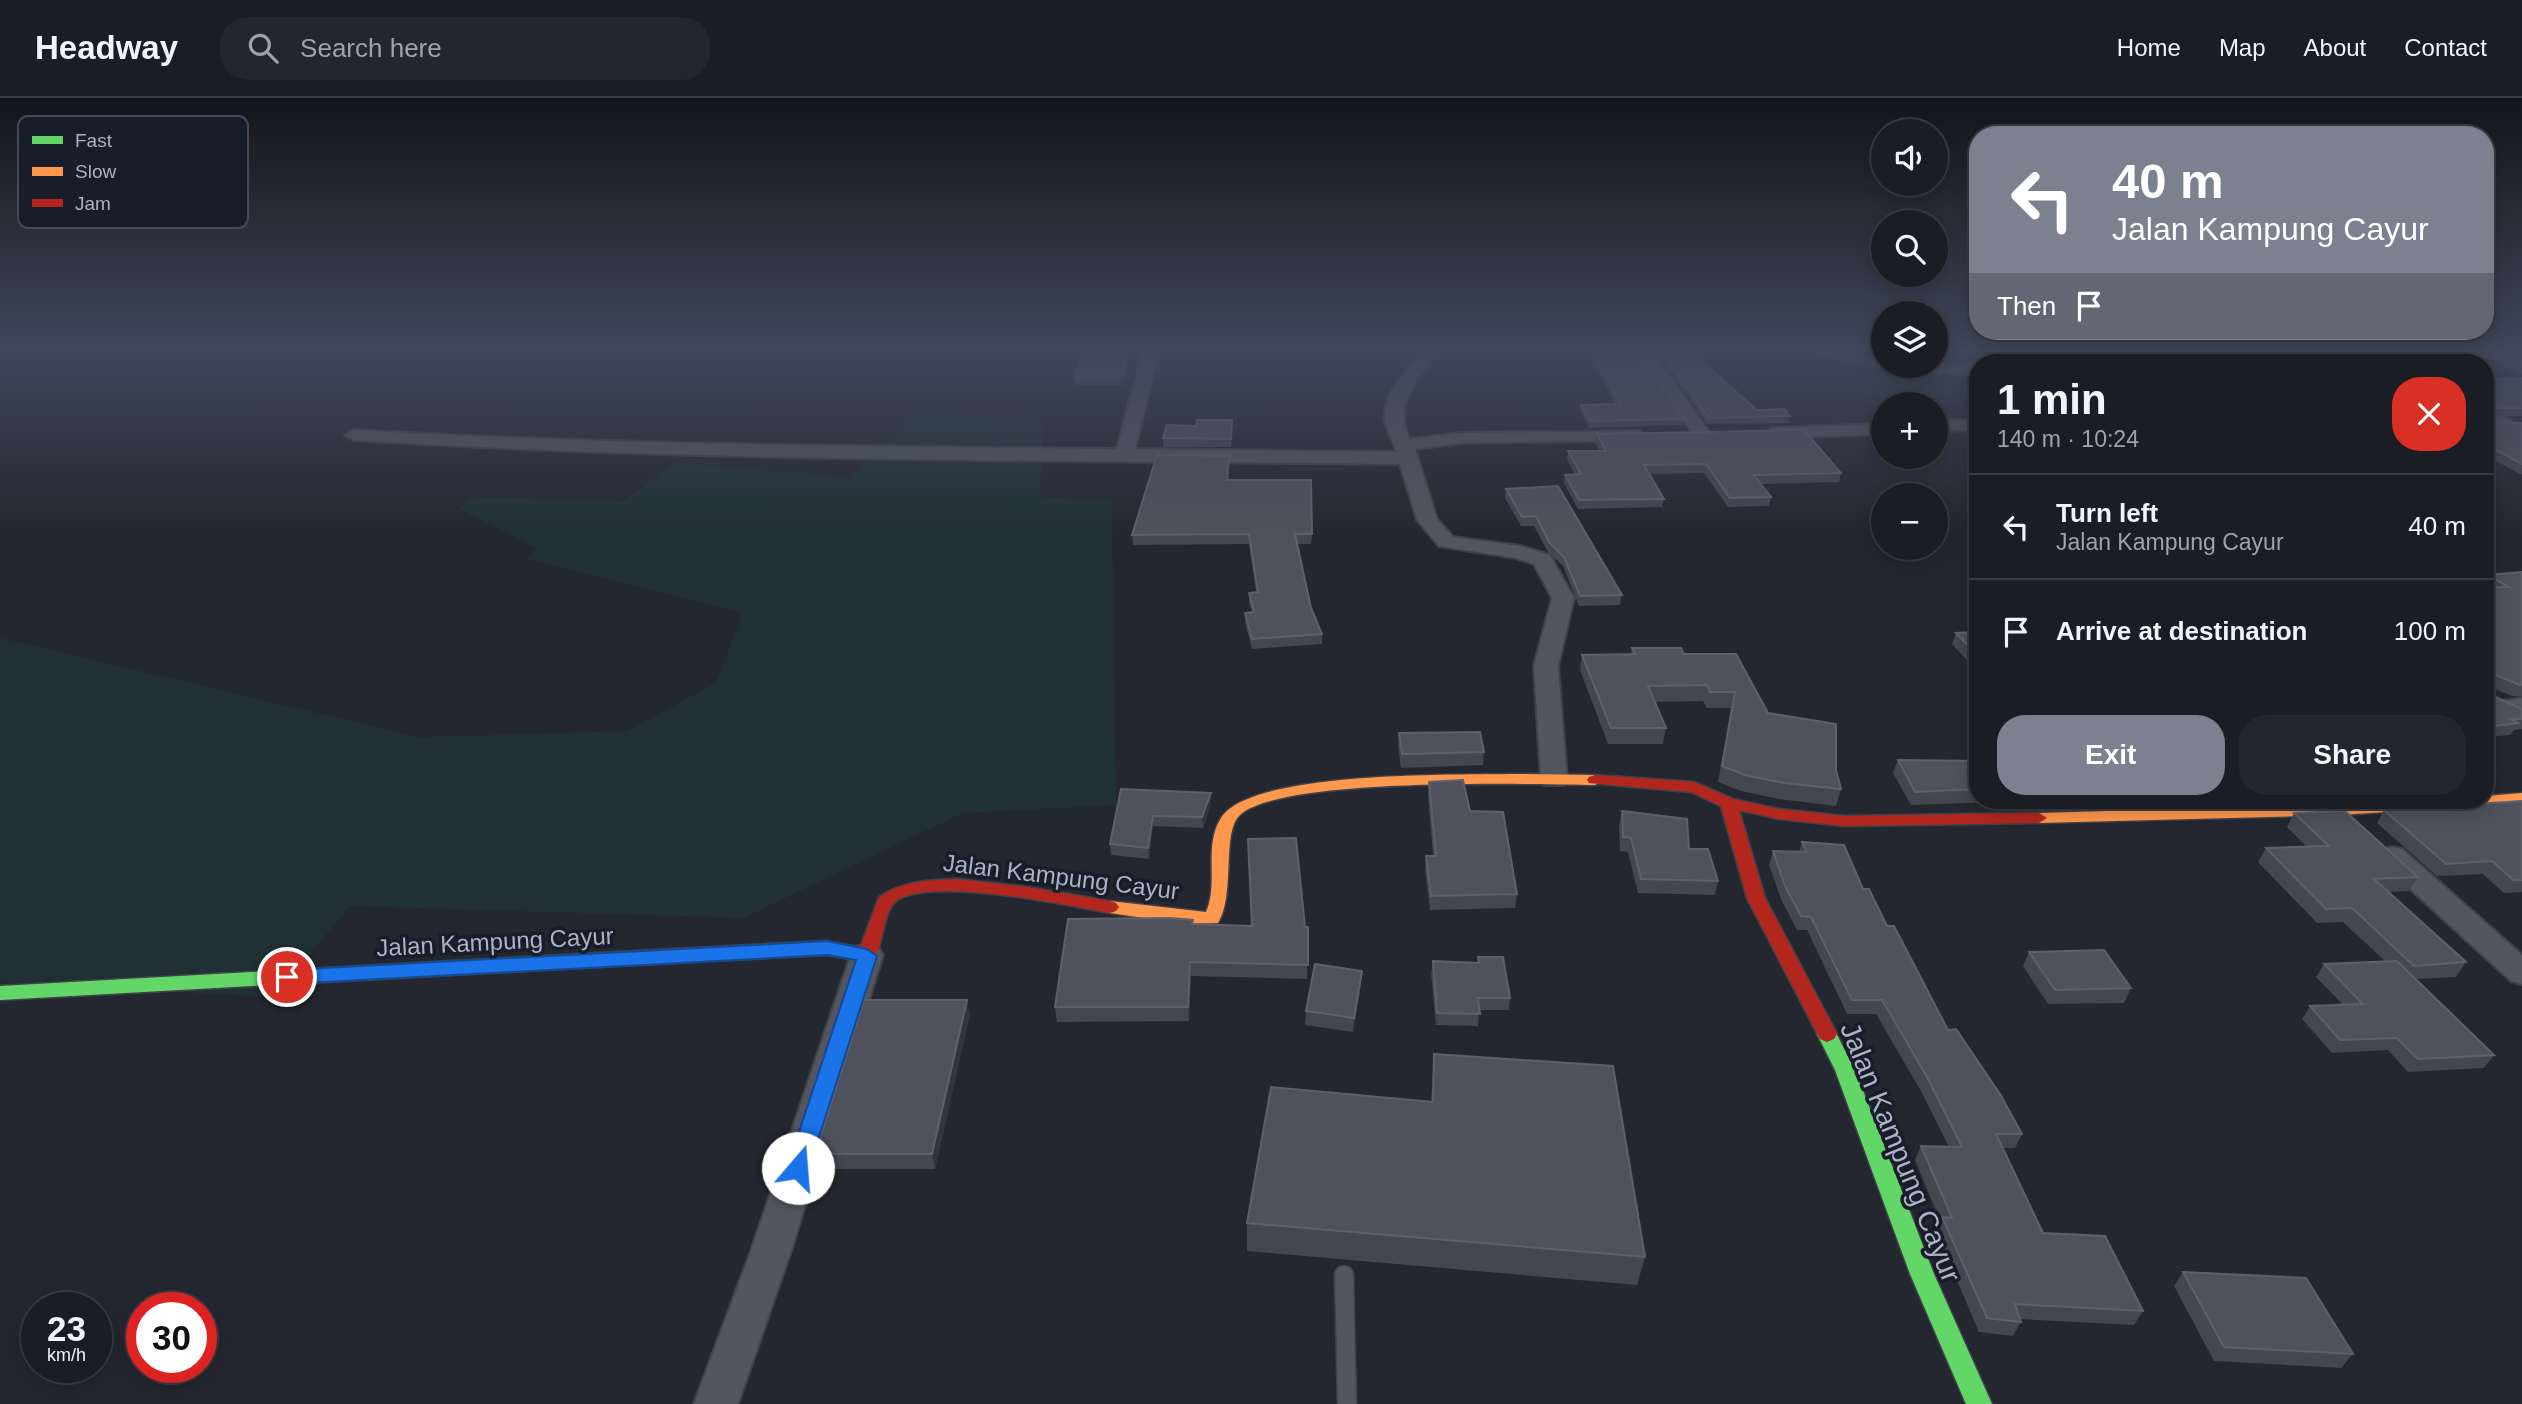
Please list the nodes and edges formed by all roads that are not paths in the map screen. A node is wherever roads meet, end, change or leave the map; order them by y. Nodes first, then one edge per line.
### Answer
1 (1136, 411) edge
2 (1392, 411) edge
3 (1690, 411) edge
4 (2494, 417) edge
5 (2494, 423) edge
6 (2513, 424) edge
7 (1969, 425) edge
8 (1948, 426) edge
9 (1871, 429) edge
10 (1707, 433) joint
11 (1751, 433) edge
12 (1650, 434) edge
13 (1676, 434) edge
14 (354, 435) dead end
15 (1405, 452) junction
16 (1125, 457) junction
17 (2494, 697) edge
18 (2517, 709) edge
19 (1554, 779) junction
20 (2522, 797) edge
21 (2494, 799) edge
22 (1728, 803) junction
23 (2354, 809) edge
24 (2342, 810) junction
25 (867, 956) junction
26 (2522, 973) edge
27 (0, 993) edge
28 (1344, 1275) dead end
29 (716, 1404) edge
30 (1347, 1404) edge
31 (1979, 1404) edge

1 - 16 street
2 - 15 street
3 - 10 street
4 - 6 street
5 - 6 street
7 - 8 street
9 - 11 street
10 - 13 street
12 - 15 street
14 - 16 street
15 - 16 street
15 - 19 street
17 - 18 street
19 - 22 street, Jalan Kampung Cayur
19 - 25 street, Jalan Kampung Cayur
20 - 21 street, Jalan Kampung Cayur
22 - 24 street, Jalan Kampung Cayur
22 - 31 street, Jalan Kampung Cayur
23 - 24 street, Jalan Kampung Cayur
24 - 26 street
25 - 27 street, Jalan Kampung Cayur
25 - 29 street
28 - 30 lane

